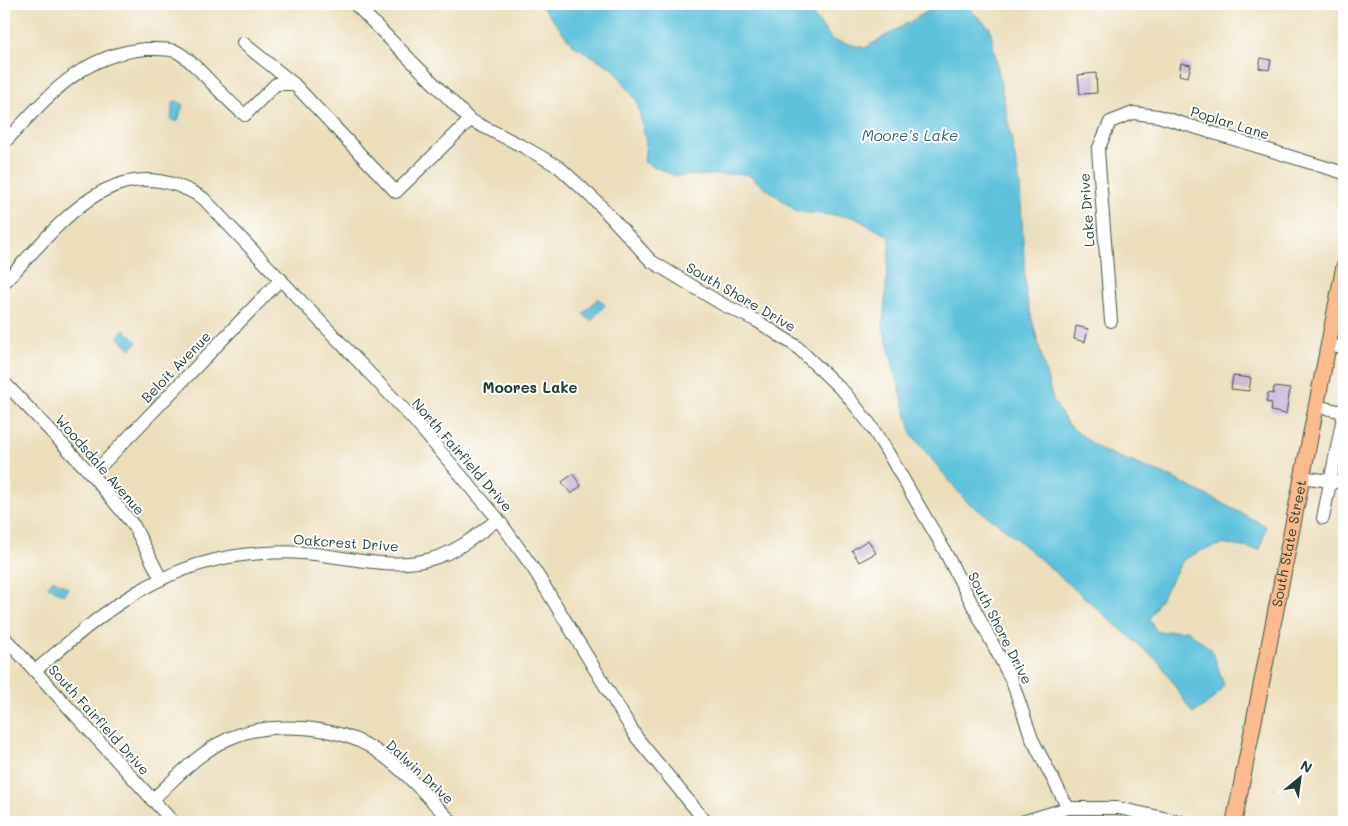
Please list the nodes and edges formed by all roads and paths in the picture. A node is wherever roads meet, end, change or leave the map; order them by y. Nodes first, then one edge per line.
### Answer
1 (355, 4) edge
2 (243, 43) dead end
3 (294, 84) junction
4 (470, 120) junction
5 (1109, 125) joint
6 (4, 143) edge
7 (1344, 173) edge
8 (1344, 266) edge
9 (281, 280) junction
10 (4, 283) edge
11 (1111, 321) dead end
12 (1328, 345) junction
13 (1344, 348) edge
14 (4, 382) edge
15 (1316, 406) junction
16 (92, 475) junction
17 (1301, 477) junction
18 (1330, 481) junction
19 (1344, 483) edge
20 (1323, 518) dead end
21 (498, 519) junction
22 (160, 578) junction
23 (4, 637) edge
24 (35, 671) junction
25 (152, 800) junction
26 (1068, 808) junction
27 (173, 822) edge
28 (452, 822) edge
29 (706, 822) edge
30 (1022, 822) edge
31 (1182, 822) edge
32 (1234, 822) edge

1 - 4 street, South Shore Drive
2 - 3 street
3 - 4 street
3 - 6 street
4 - 26 street, South Shore Drive
5 - 7 street, Poplar Lane
5 - 11 street, Lake Drive
8 - 12 main road, South State Street
9 - 10 street, North Fairfield Drive
9 - 16 street, Beloit Avenue
9 - 21 street, North Fairfield Drive
12 - 13 street
12 - 15 main road, South State Street
14 - 16 street, Woodsdale Avenue
15 - 17 main road, South State Street
15 - 18 street
16 - 22 street, Woodsdale Avenue
17 - 18 street
17 - 32 main road, South State Street
18 - 19 street
18 - 20 street
21 - 22 street, Oakcrest Drive
21 - 29 street, North Fairfield Drive
22 - 24 street, Oakcrest Drive
23 - 24 street, South Fairfield Drive
24 - 25 street, South Fairfield Drive
25 - 27 street, South Fairfield Drive
25 - 28 street, Dalwin Drive
26 - 30 street
26 - 31 street

